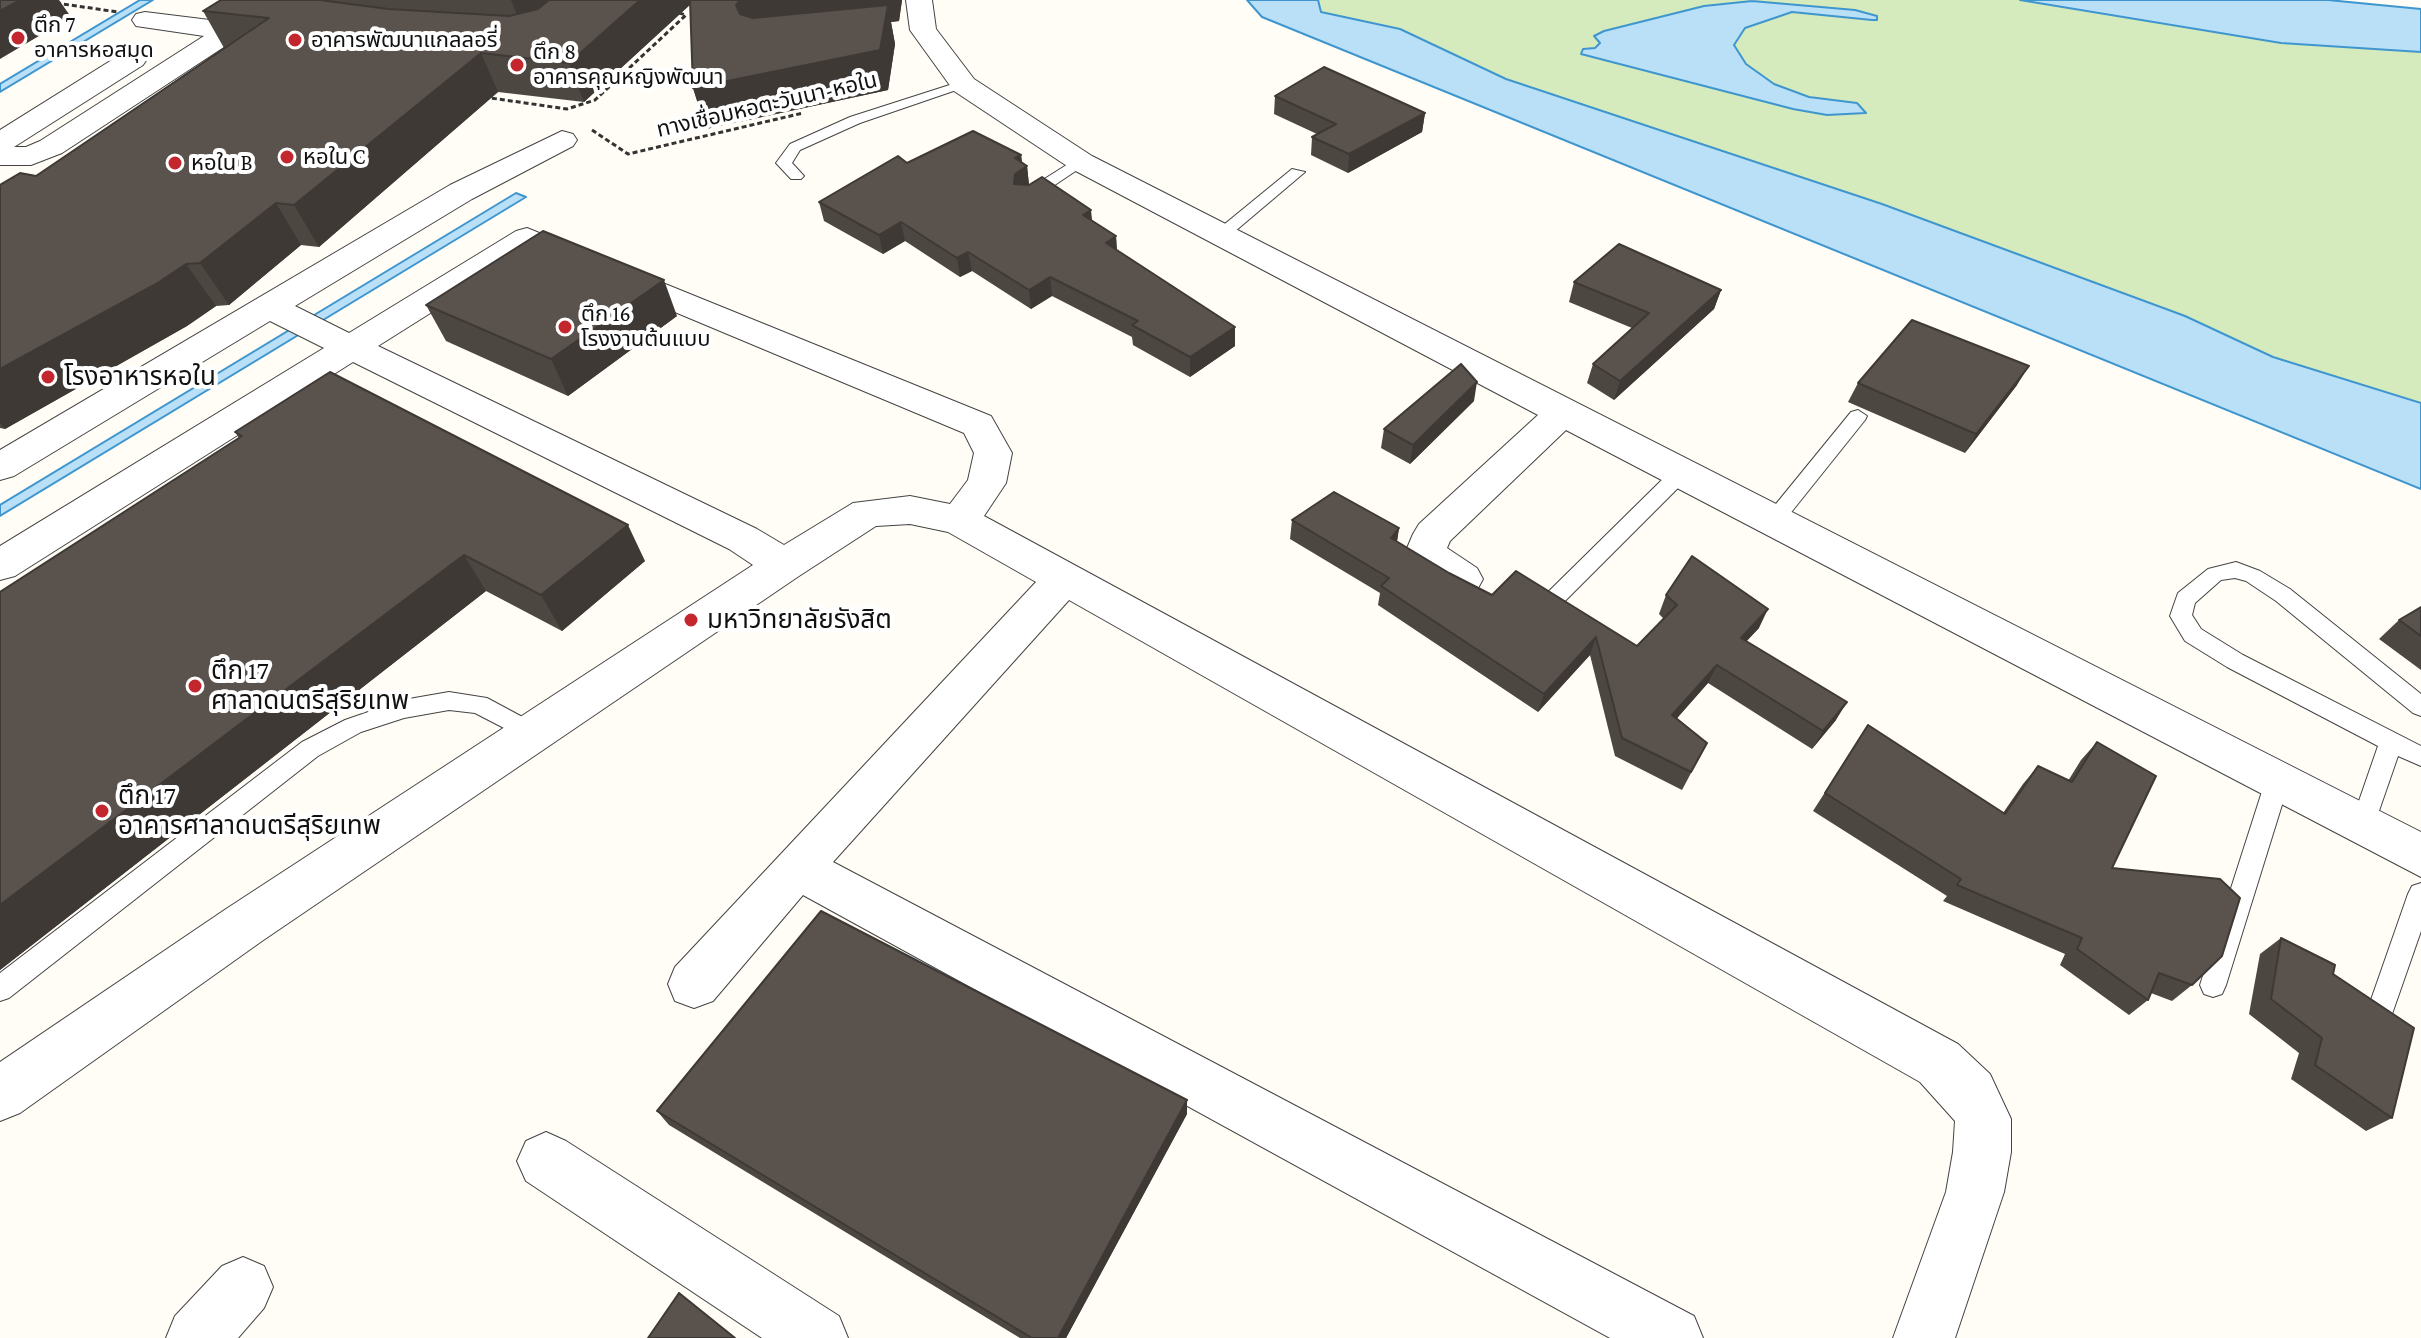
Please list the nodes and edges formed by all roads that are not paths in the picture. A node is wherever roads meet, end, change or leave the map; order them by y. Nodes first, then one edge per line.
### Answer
1 (182, 13) edge
2 (912, 21) edge
3 (299, 22) edge
4 (118, 24) road end
5 (230, 31) junction
6 (964, 85) junction
7 (576, 134) road end
8 (0, 143) edge
9 (0, 156) edge
10 (1081, 162) junction
11 (1297, 172) dead end
12 (796, 176) dead end
13 (1025, 198) edge
14 (1221, 235) junction
15 (276, 311) junction
16 (338, 340) junction
17 (1562, 413) junction
18 (1858, 416) dead end
19 (0, 467) edge
20 (1682, 472) junction
21 (959, 520) junction
22 (1774, 520) junction
23 (0, 565) edge
24 (784, 565) junction
25 (1462, 579) edge
26 (1063, 580) junction
27 (1550, 603) edge
28 (2421, 707) edge
29 (533, 734) junction
30 (2391, 742) junction
31 (2421, 757) edge
32 (2278, 779) junction
33 (2363, 824) junction
34 (2421, 856) edge
35 (797, 867) junction
36 (2421, 894) edge
37 (694, 984) dead end
38 (2213, 985) edge
39 (0, 989) edge
40 (2378, 1017) edge
41 (0, 1094) edge
42 (546, 1161) dead end
43 (243, 1287) dead end
44 (197, 1338) edge
45 (817, 1338) edge
46 (1672, 1338) edge
47 (1924, 1338) edge

1 - 4 street
1 - 5 street
1 - 8 street
2 - 6 street
3 - 5 street
5 - 9 street
6 - 10 street
6 - 12 lane
7 - 15 street
10 - 13 lane
10 - 14 street
11 - 14 lane
14 - 17 street
15 - 16 street
15 - 19 street
16 - 21 street
16 - 23 street
16 - 24 street
17 - 20 street
17 - 25 street
18 - 22 lane
20 - 22 street
20 - 27 lane
21 - 24 street
21 - 26 street
22 - 32 street
24 - 29 street
26 - 35 street
26 - 47 street
28 - 30 lane
29 - 39 lane
29 - 41 street
30 - 31 lane
30 - 33 lane
32 - 33 street
32 - 38 lane
33 - 34 street
35 - 37 street
35 - 46 street
36 - 40 lane
42 - 45 street
43 - 44 street

